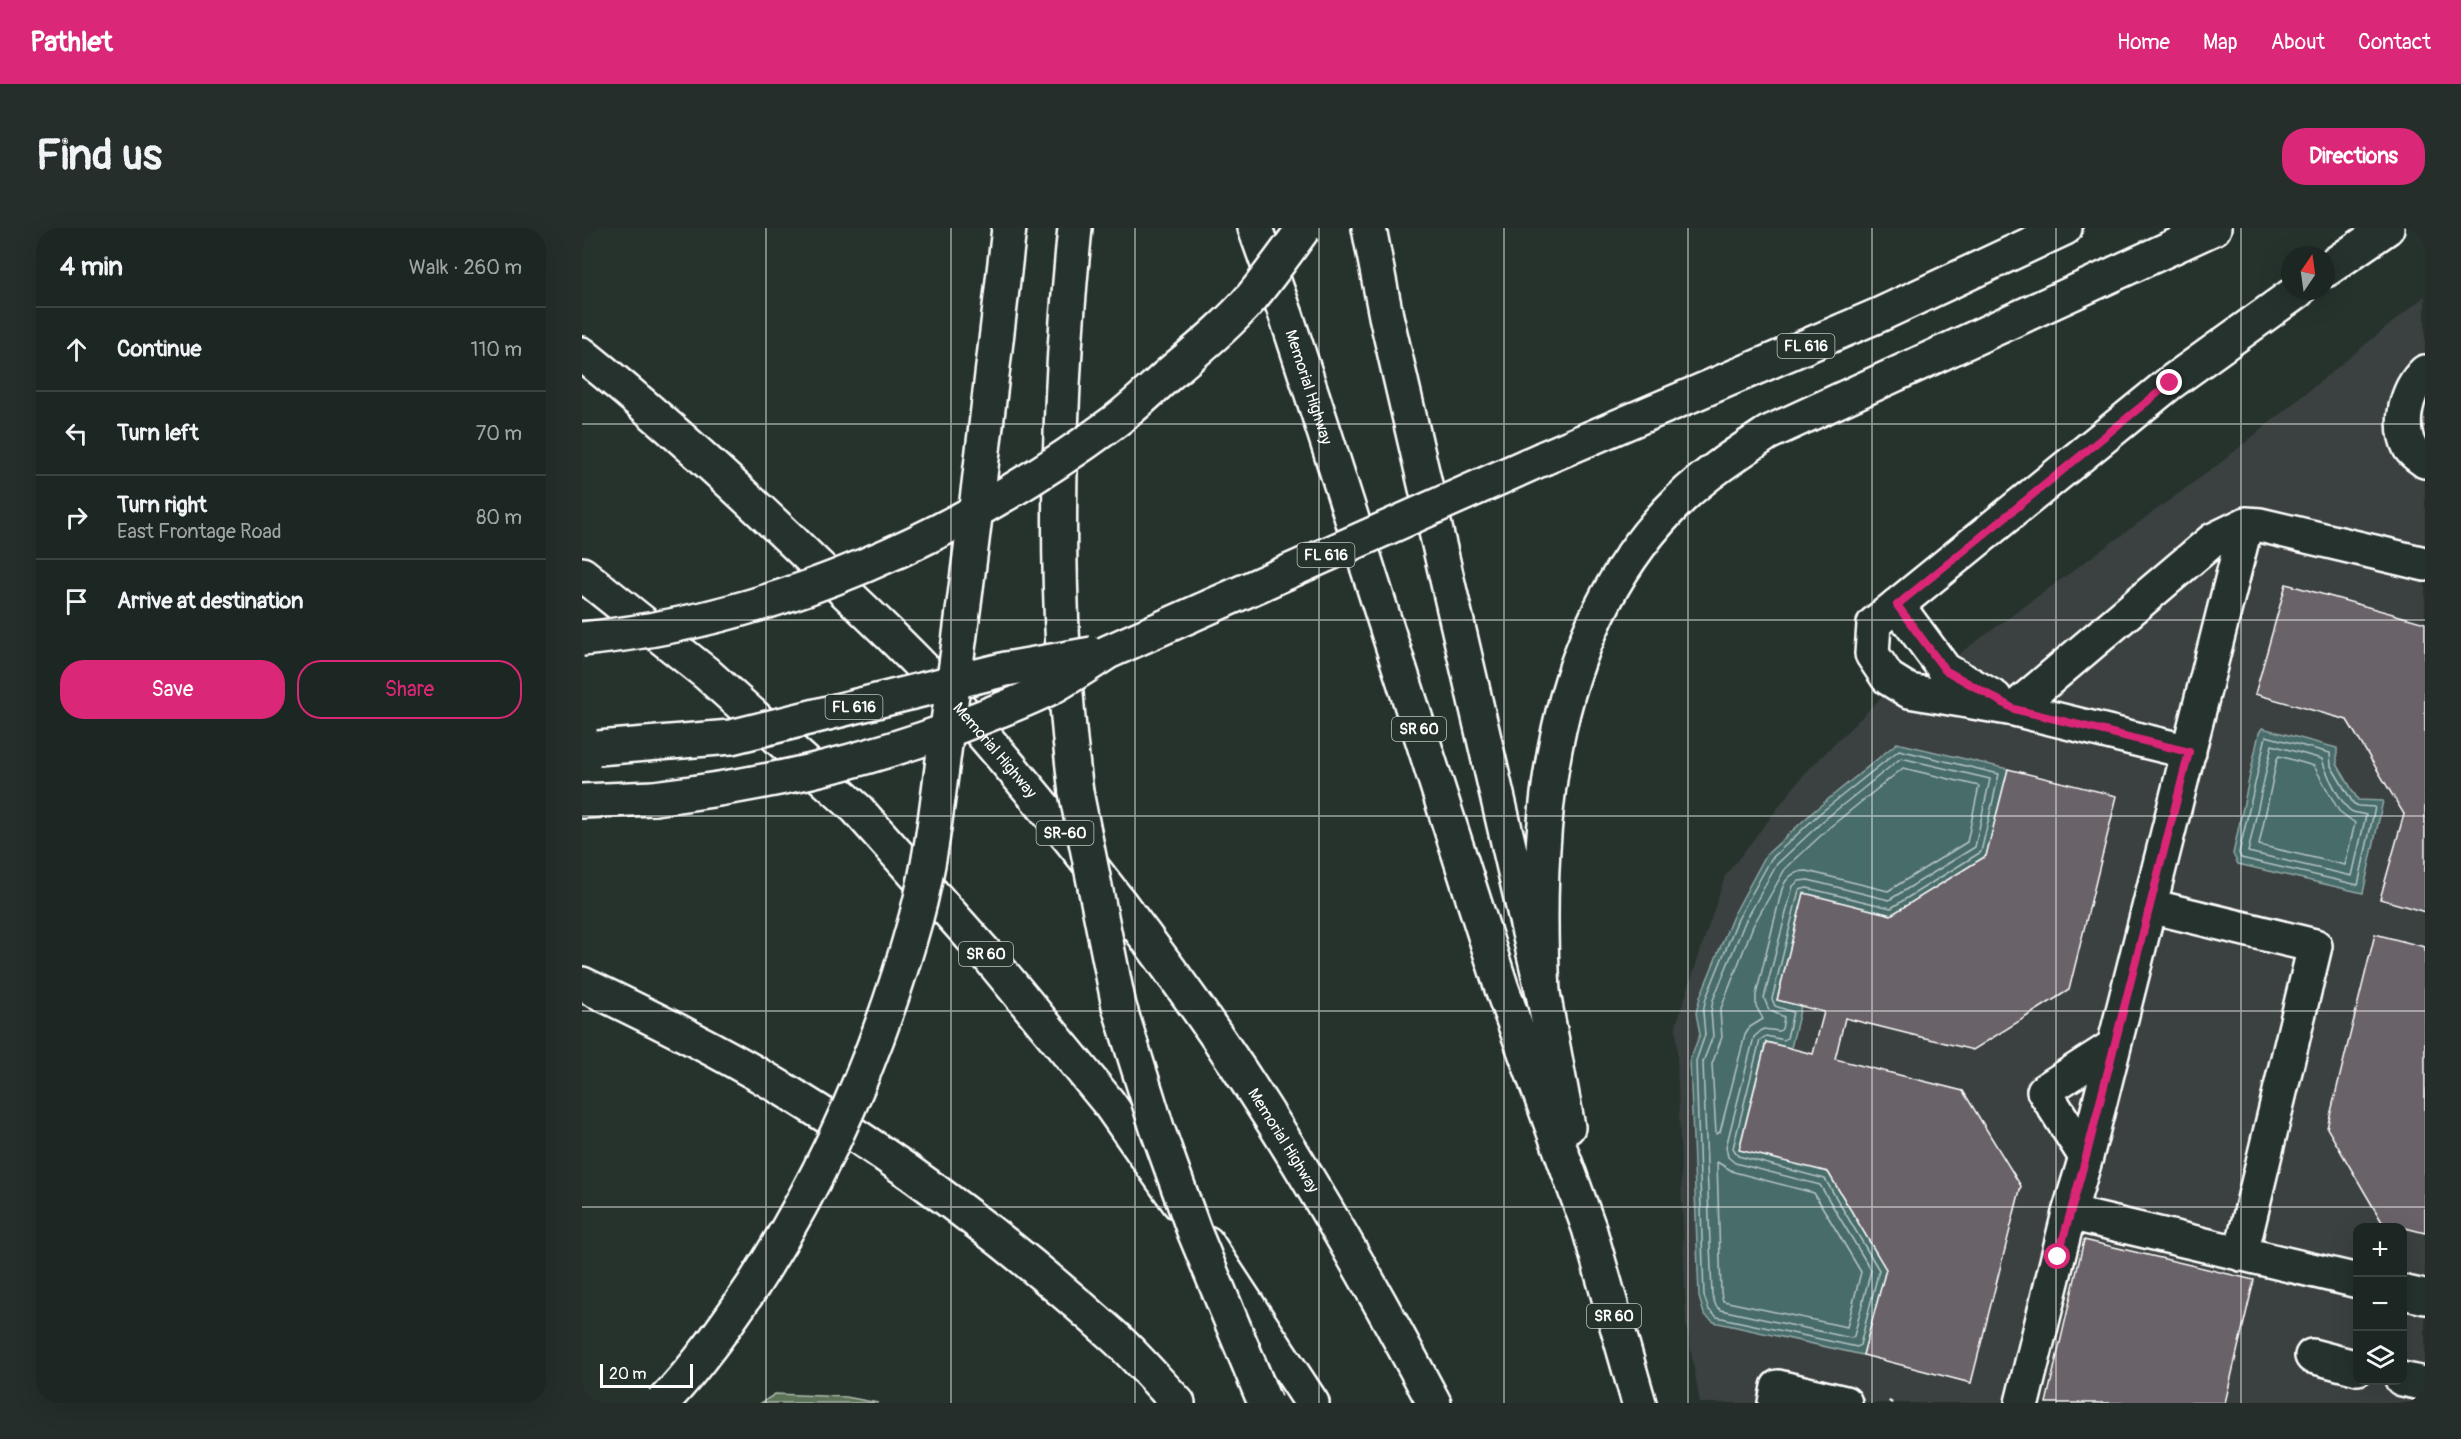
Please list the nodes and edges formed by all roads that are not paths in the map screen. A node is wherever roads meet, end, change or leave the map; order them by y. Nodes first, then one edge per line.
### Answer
1 (1009, 228) edge
2 (1075, 228) edge
3 (1255, 228) edge
4 (1304, 228) edge
5 (1369, 228) edge
6 (2066, 228) edge
7 (2214, 228) edge
8 (2387, 228) edge
9 (2335, 264) edge
10 (2285, 300) edge
11 (582, 354) edge
12 (2425, 372) edge
13 (2425, 461) edge
14 (2246, 524) junction
15 (2425, 564) edge
16 (582, 574) edge
17 (1885, 614) junction
18 (582, 639) edge
19 (1108, 652) junction
20 (2014, 709) junction
21 (590, 748) edge
22 (2189, 752) junction
23 (582, 801) edge
24 (2150, 906) junction
25 (582, 984) edge
26 (1543, 993) junction
27 (2114, 1046) junction
28 (2086, 1157) junction
29 (2068, 1213) junction
30 (1589, 1228) junction
31 (2241, 1254) junction
32 (2353, 1280) edge
33 (2407, 1293) edge
34 (2425, 1297) edge
35 (2312, 1356) dead end
36 (2353, 1367) edge
37 (2407, 1379) edge
38 (2425, 1384) edge
39 (662, 1403) edge
40 (1178, 1403) edge
41 (1265, 1403) edge
42 (1312, 1403) edge
43 (1434, 1403) edge
44 (1639, 1403) edge
45 (1774, 1403) edge
46 (1845, 1403) edge
47 (2022, 1403) edge

1 - 39 main road, bridge
2 - 41 main road, bridge
3 - 30 main road, Memorial Highway / SR 60
4 - 18 main road, bridge
5 - 26 main road
6 - 19 main road, FL 616, bridge
7 - 26 main road
8 - 9 main road
10 - 17 main road
11 - 43 main road, Memorial Highway / SR-60
12 - 13 main road
14 - 15 main road
14 - 20 main road
14 - 22 main road
16 - 42 main road, SR 60
17 - 20 main road
17 - 20 main road
19 - 21 main road, FL 616, bridge
19 - 23 main road, bridge
20 - 22 main road
22 - 24 main road
24 - 27 main road
24 - 31 main road
25 - 40 main road
26 - 30 main road
27 - 28 main road
27 - 28 main road
28 - 29 main road
29 - 31 main road
29 - 47 main road
30 - 44 main road, Memorial Highway / SR 60
31 - 32 main road
33 - 34 main road
35 - 36 main road
37 - 38 main road
45 - 46 main road

